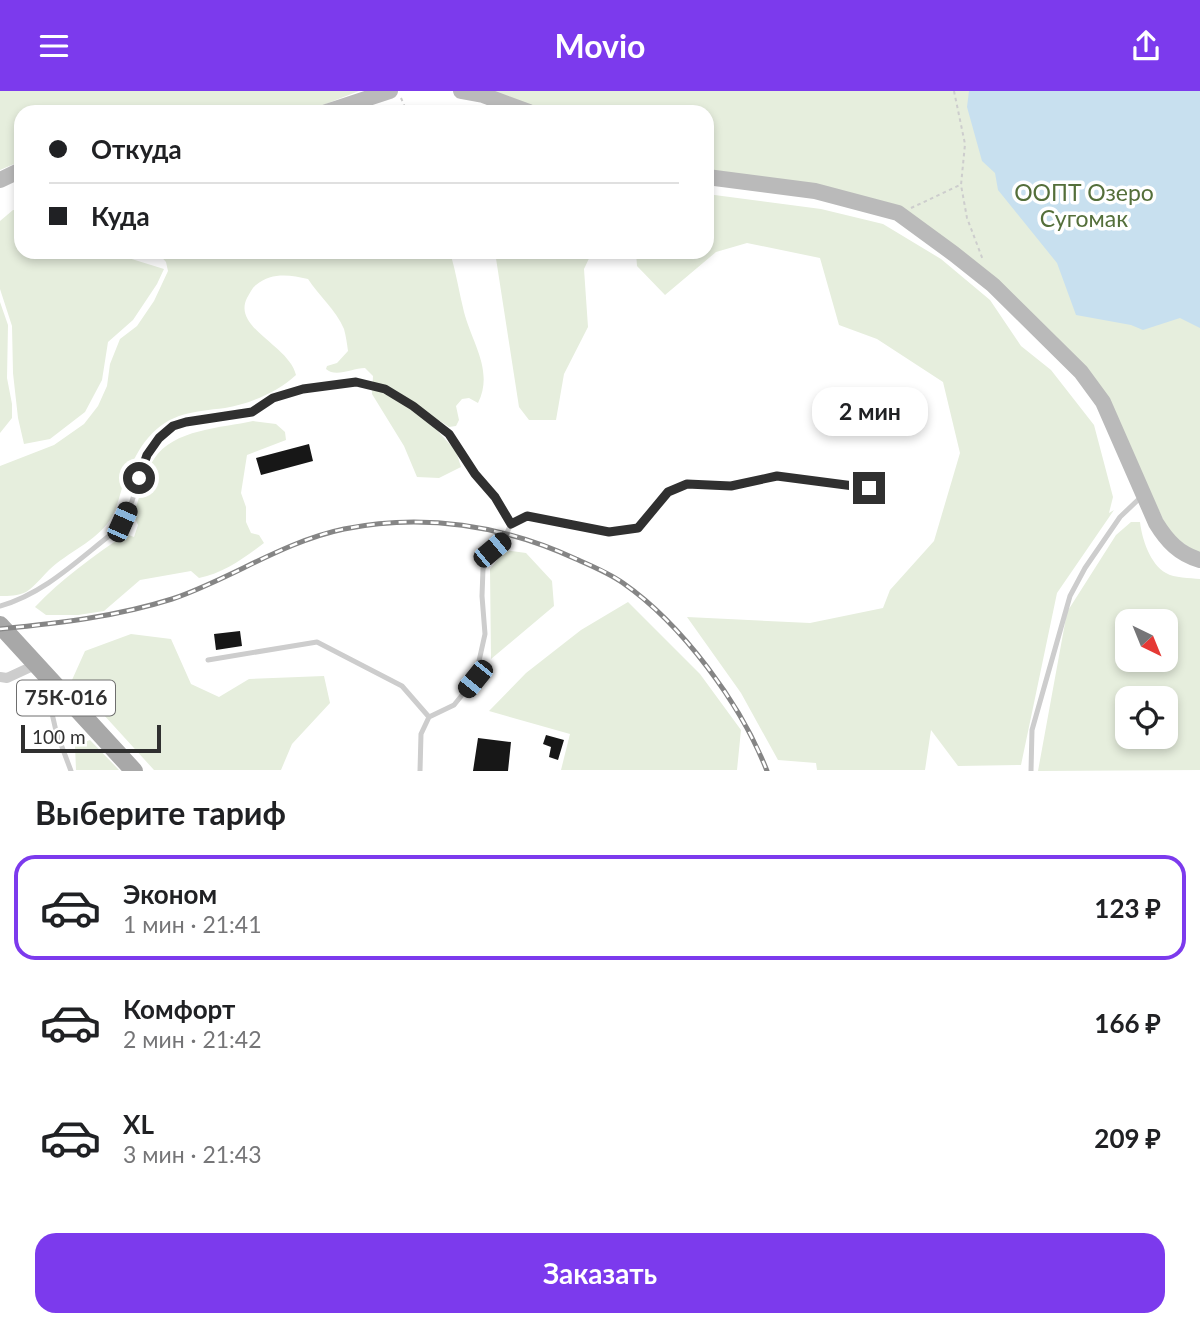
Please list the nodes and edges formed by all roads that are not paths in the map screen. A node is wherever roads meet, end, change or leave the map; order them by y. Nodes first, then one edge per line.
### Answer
1 (390, 91) edge
2 (461, 91) edge
3 (348, 105) edge
4 (509, 105) edge
5 (714, 178) edge
6 (869, 488) dead end
7 (1143, 494) junction
8 (511, 524) junction
9 (1200, 560) edge
10 (0, 606) edge
11 (0, 625) edge
12 (208, 660) dead end
13 (35, 664) junction
14 (0, 677) edge
15 (61, 693) junction
16 (429, 717) junction
17 (71, 771) edge
18 (134, 771) edge
19 (419, 771) edge
20 (1031, 771) edge

1 - 3 street
2 - 4 street
5 - 7 street
6 - 8 lane
7 - 9 street
7 - 20 lane
8 - 10 lane
8 - 16 lane
11 - 13 main road, 75К-016
12 - 16 lane
13 - 14 street
13 - 15 main road, 75К-016
15 - 17 lane
15 - 18 main road, 75К-016
16 - 19 lane

